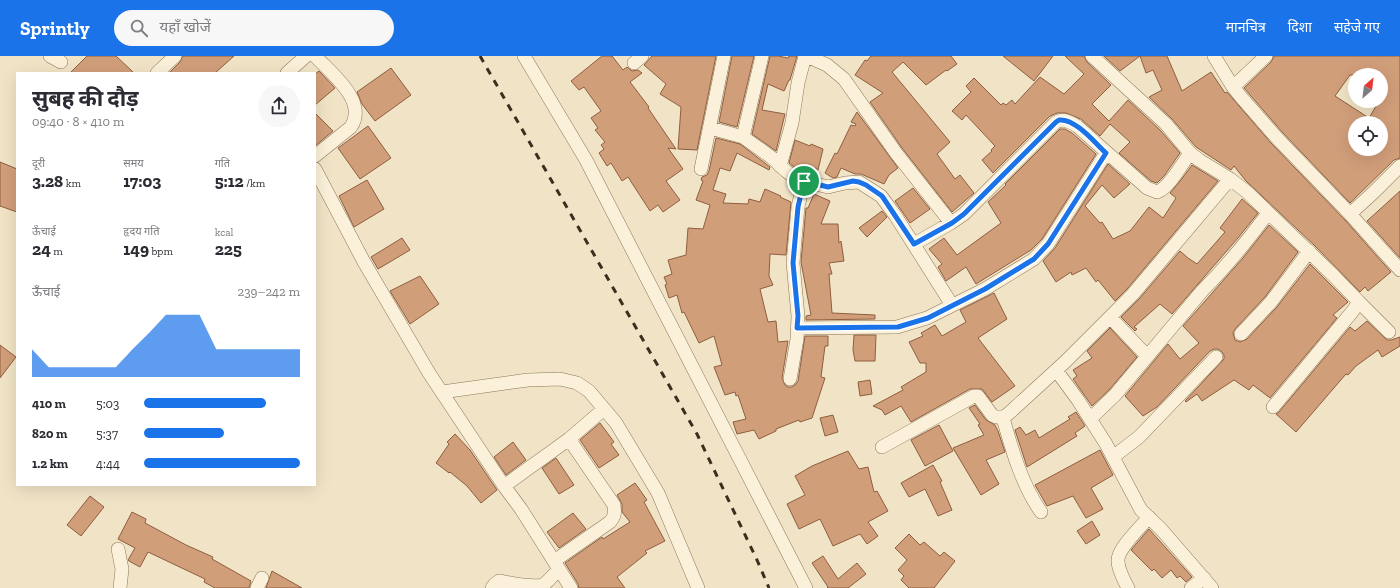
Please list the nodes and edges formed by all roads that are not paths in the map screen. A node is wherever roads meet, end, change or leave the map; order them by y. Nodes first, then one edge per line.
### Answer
1 (175, 56) edge
2 (306, 56) edge
3 (315, 56) edge
4 (524, 56) edge
5 (724, 56) edge
6 (762, 56) edge
7 (806, 56) edge
8 (1092, 56) edge
9 (1214, 56) edge
10 (1266, 56) edge
11 (158, 72) edge
12 (288, 72) edge
13 (1233, 87) junction
14 (710, 128) junction
15 (743, 137) junction
16 (1106, 153) junction
17 (1190, 153) junction
18 (316, 155) edge
19 (780, 166) junction
20 (1400, 166) edge
21 (701, 169) dead end
22 (316, 171) edge
23 (1230, 179) junction
24 (804, 181) junction
25 (1268, 213) junction
26 (1350, 214) junction
27 (952, 223) junction
28 (914, 244) junction
29 (1309, 251) junction
30 (1400, 270) edge
31 (1358, 302) junction
32 (952, 304) junction
33 (1110, 317) junction
34 (797, 328) junction
35 (1390, 332) dead end
36 (1241, 334) dead end
37 (1146, 356) junction
38 (1216, 356) dead end
39 (1056, 370) junction
40 (790, 378) dead end
41 (442, 392) junction
42 (1273, 408) dead end
43 (604, 409) junction
44 (1003, 418) junction
45 (1090, 419) junction
46 (569, 439) junction
47 (882, 447) dead end
48 (1113, 458) junction
49 (504, 486) junction
50 (1041, 512) dead end
51 (1149, 518) junction
52 (118, 549) dead end
53 (556, 565) junction
54 (1208, 583) edge
55 (120, 588) edge
56 (492, 588) edge
57 (571, 588) edge
58 (698, 588) edge
59 (806, 588) edge
60 (1128, 588) edge
61 (1191, 588) edge

1 - 11 street
2 - 12 street
3 - 18 street
4 - 59 street
5 - 14 street
6 - 15 street
7 - 19 street
7 - 27 street
8 - 17 street
9 - 13 street
10 - 13 street
13 - 26 street
14 - 15 street
14 - 21 street
15 - 19 street
16 - 17 street
16 - 27 street
16 - 32 street
17 - 23 street
19 - 24 street
20 - 26 street
22 - 41 street
23 - 25 street
23 - 33 street
24 - 28 street
24 - 34 street
25 - 29 street
25 - 37 street
26 - 30 street
27 - 28 street
28 - 32 street
29 - 31 street
29 - 36 street
31 - 35 street
31 - 42 street
32 - 34 street
33 - 37 street
33 - 39 street
34 - 40 street
37 - 45 street
38 - 48 street
39 - 44 street
39 - 45 street
41 - 43 street
41 - 49 street
43 - 46 street
43 - 58 street
44 - 47 street
44 - 50 street
45 - 48 street
46 - 49 street
46 - 53 street
48 - 51 street
49 - 53 street
51 - 54 street
51 - 60 street
52 - 55 street
53 - 56 street
53 - 57 street
54 - 61 street

